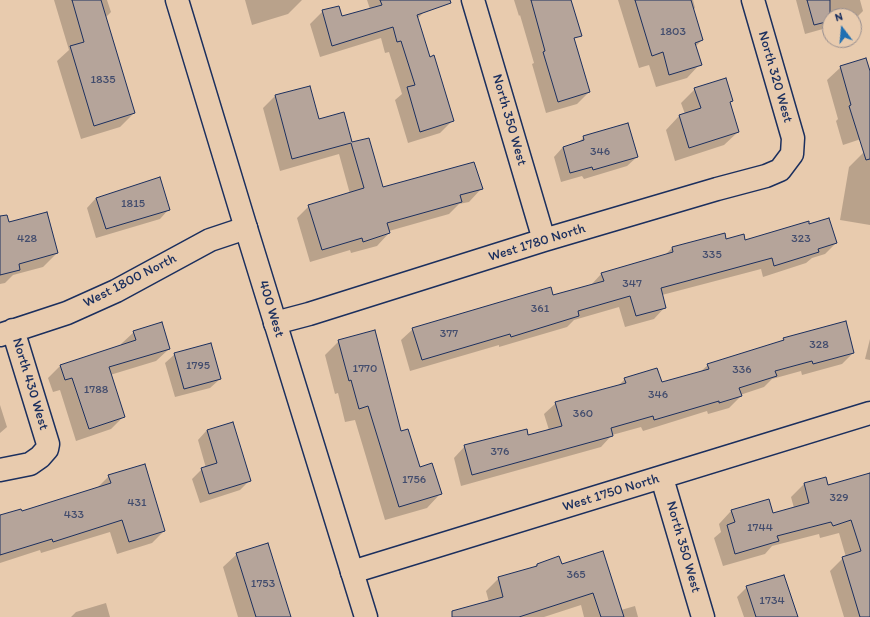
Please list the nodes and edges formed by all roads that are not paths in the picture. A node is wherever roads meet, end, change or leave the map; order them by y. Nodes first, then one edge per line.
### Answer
1 (178, 0) edge
2 (473, 0) edge
3 (753, 0) edge
4 (792, 154) joint
5 (246, 228) junction
6 (544, 240) junction
7 (275, 323) junction
8 (7, 333) edge
9 (870, 413) edge
10 (0, 470) edge
11 (662, 478) junction
12 (352, 572) junction
13 (366, 617) edge
14 (703, 617) edge

1 - 5 street, 400 West
2 - 6 street, North 350 West
3 - 4 street, North 320 West
4 - 6 street, West 1780 North
5 - 7 street, 400 West
5 - 8 street, West 1800 North
6 - 7 street, West 1780 North
7 - 12 street, 400 West
8 - 10 street, North 430 West
9 - 11 street, West 1750 North
11 - 12 street, West 1750 North
11 - 14 street, North 350 West
12 - 13 street, 400 West

